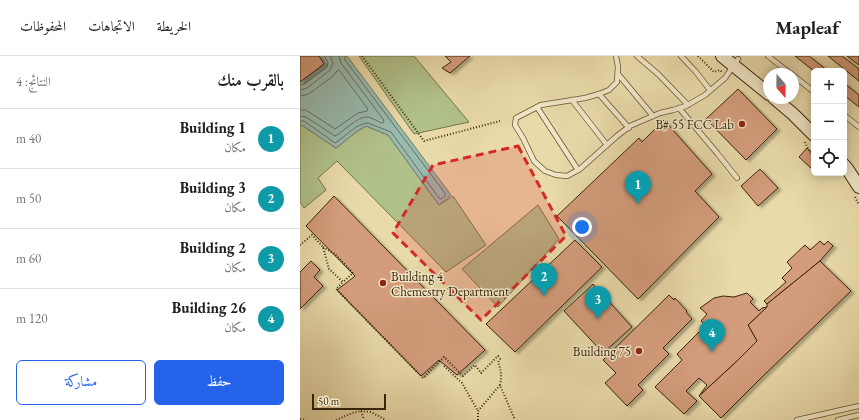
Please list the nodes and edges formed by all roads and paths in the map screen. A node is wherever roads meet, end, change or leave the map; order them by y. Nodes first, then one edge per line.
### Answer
1 (362, 56) edge
2 (616, 56) edge
3 (636, 56) edge
4 (680, 56) edge
5 (722, 56) edge
6 (768, 56) edge
7 (735, 60) edge
8 (783, 68) edge
9 (618, 74) junction
10 (799, 80) edge
11 (763, 81) edge
12 (763, 88) edge
13 (710, 90) junction
14 (811, 90) edge
15 (600, 94) junction
16 (572, 100) junction
17 (781, 104) edge
18 (792, 104) edge
19 (688, 105) junction
20 (537, 107) junction
21 (679, 108) junction
22 (653, 116) junction
23 (847, 117) edge
24 (811, 120) edge
25 (500, 121) dead end
26 (859, 127) edge
27 (629, 128) junction
28 (811, 132) edge
29 (607, 145) junction
30 (847, 160) edge
31 (847, 169) edge
32 (578, 170) junction
33 (859, 175) edge
34 (737, 178) dead end
35 (859, 187) edge
36 (300, 245) edge
37 (323, 247) junction
38 (343, 282) junction
39 (444, 366) dead end
40 (500, 385) junction
41 (859, 406) edge
42 (361, 411) junction
43 (478, 411) junction
44 (859, 415) edge
45 (300, 419) edge
46 (306, 420) edge
47 (336, 420) edge
48 (364, 420) edge
49 (386, 420) edge
50 (478, 420) edge
51 (514, 420) edge
52 (797, 420) edge
53 (838, 420) edge

1 - 25 path
2 - 9 lane
3 - 19 lane
4 - 13 lane
5 - 7 street
6 - 8 lane
7 - 11 street
7 - 12 street
7 - 13 lane
9 - 15 lane
9 - 22 lane
10 - 14 lane
13 - 19 lane
15 - 16 lane
15 - 27 lane
16 - 20 lane
16 - 29 lane
17 - 28 street
18 - 24 street
19 - 21 lane
20 - 32 lane
20 - 32 lane
21 - 22 lane
21 - 34 lane
22 - 27 lane
23 - 26 lane
27 - 29 lane
29 - 32 lane
30 - 33 street
31 - 35 street
36 - 37 path
37 - 38 path
37 - 38 path
38 - 40 path
39 - 43 path
40 - 43 path
40 - 51 path
41 - 52 lane
42 - 47 path
42 - 48 path
42 - 49 path
43 - 50 path
44 - 53 lane
45 - 46 path

